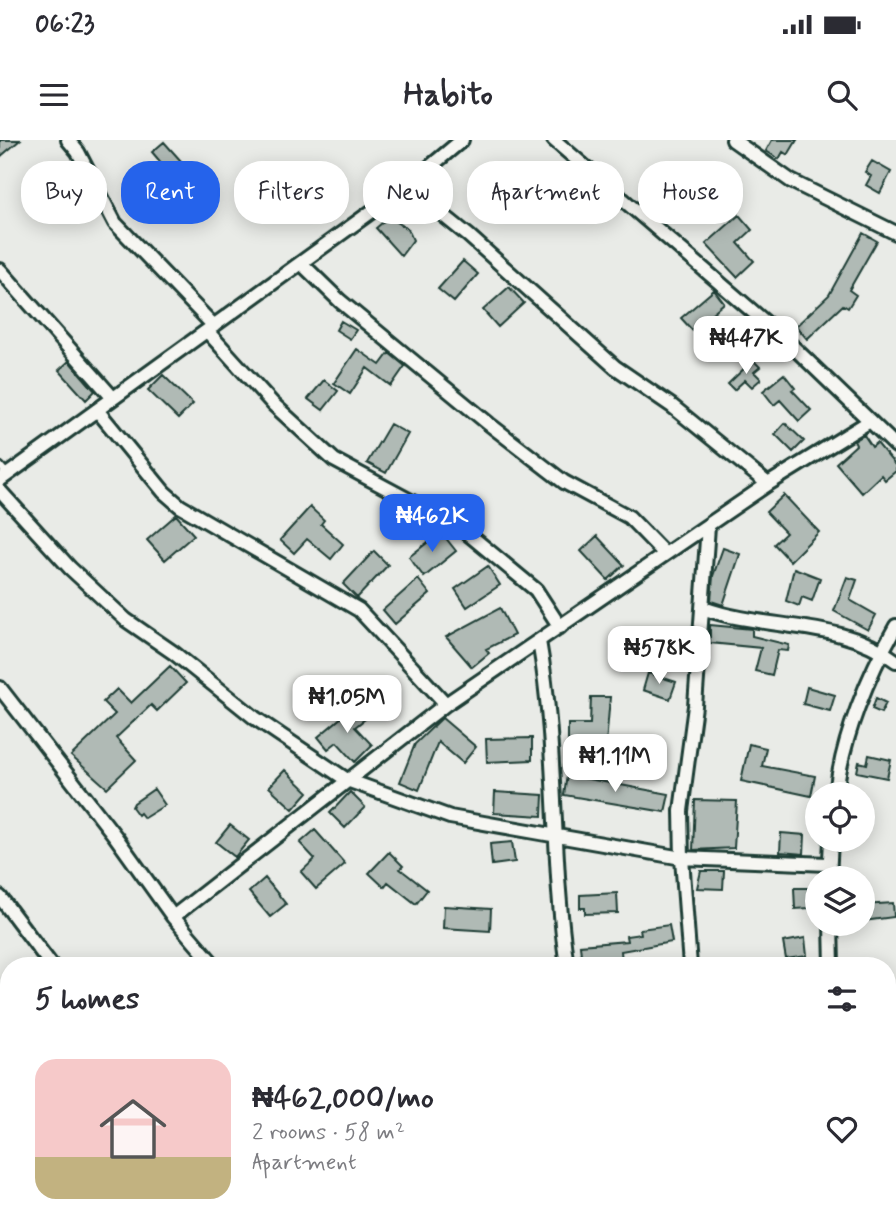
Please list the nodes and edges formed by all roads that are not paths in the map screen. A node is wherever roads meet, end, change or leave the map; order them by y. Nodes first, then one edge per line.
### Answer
1 (68, 140) edge
2 (554, 140) edge
3 (733, 140) edge
4 (454, 142) edge
5 (434, 161) edge
6 (363, 218) edge
7 (453, 223) edge
8 (896, 233) edge
9 (301, 263) junction
10 (0, 270) edge
11 (210, 329) junction
12 (113, 398) junction
13 (97, 410) junction
14 (870, 421) junction
15 (896, 446) edge
16 (3, 474) edge
17 (768, 484) junction
18 (0, 491) edge
19 (708, 526) junction
20 (665, 554) junction
21 (703, 608) junction
22 (896, 626) edge
23 (559, 627) junction
24 (539, 641) junction
25 (882, 650) junction
26 (896, 661) edge
27 (0, 688) edge
28 (446, 704) junction
29 (347, 780) junction
30 (839, 782) edge
31 (554, 834) junction
32 (830, 852) edge
33 (682, 858) junction
34 (828, 864) joint
35 (0, 897) edge
36 (173, 917) junction
37 (831, 936) edge
38 (45, 957) edge
39 (207, 957) edge
40 (566, 957) edge
41 (689, 957) edge
42 (832, 957) edge

1 - 11 street
2 - 14 street
3 - 8 street
4 - 5 street
6 - 9 street
7 - 17 street
9 - 11 street
9 - 20 street
10 - 12 street
11 - 12 street
11 - 23 street
12 - 13 street
13 - 16 street
13 - 28 street
14 - 15 street
14 - 17 street
17 - 19 street
18 - 29 street
19 - 20 street
19 - 21 street
20 - 23 street
21 - 25 street
21 - 33 street
22 - 25 street
23 - 24 street
24 - 28 street
24 - 31 street
25 - 26 street
25 - 30 street
27 - 36 street
28 - 29 street
29 - 31 street
29 - 36 street
31 - 33 street
31 - 40 street
32 - 34 street
33 - 34 street
33 - 41 street
35 - 38 street
36 - 39 street
37 - 42 street

